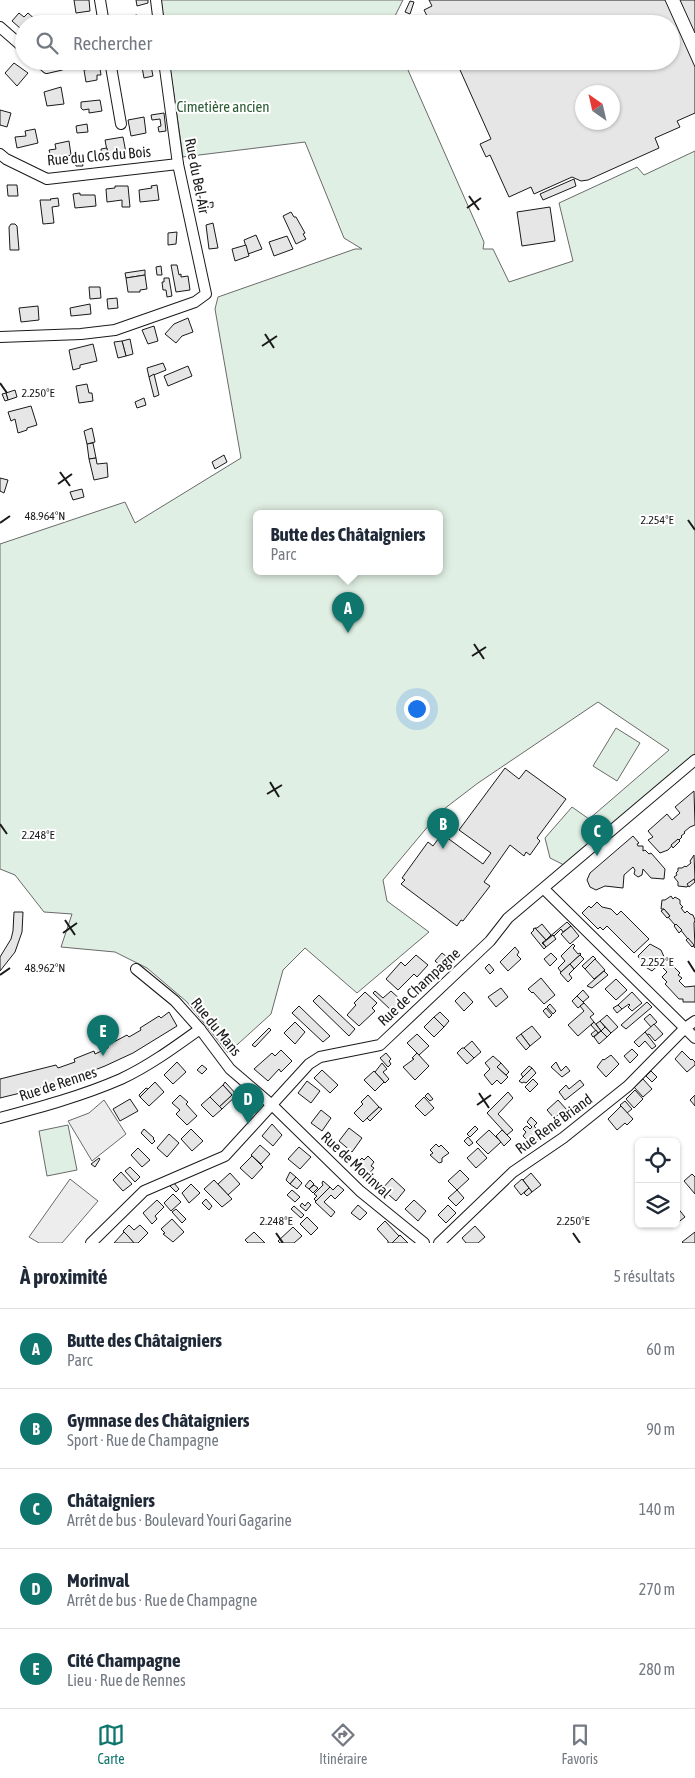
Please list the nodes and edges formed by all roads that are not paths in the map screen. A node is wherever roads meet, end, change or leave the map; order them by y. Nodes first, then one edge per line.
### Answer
1 (100, 0) edge
2 (156, 0) edge
3 (102, 15) edge
4 (158, 15) edge
5 (0, 27) edge
6 (15, 40) edge
7 (112, 70) edge
8 (165, 70) edge
9 (121, 124) dead end
10 (0, 154) edge
11 (178, 164) junction
12 (0, 337) edge
13 (695, 760) edge
14 (544, 888) junction
15 (136, 969) dead end
16 (695, 1021) edge
17 (685, 1028) junction
18 (200, 1029) junction
19 (695, 1038) edge
20 (272, 1105) junction
21 (0, 1118) edge
22 (91, 1243) edge
23 (424, 1243) edge
24 (439, 1243) edge

1 - 3 street
2 - 4 street
5 - 6 street
7 - 9 street
8 - 11 street, Rue du Bel-Air
10 - 11 street, Rue du Clos du Bois
11 - 12 street, Rue du Bel-Air
13 - 14 street, Rue de Champagne
14 - 17 street
14 - 20 street, Rue de Champagne
15 - 18 street, Rue du Mans
16 - 17 street, Rue René Briand
17 - 19 street
17 - 24 street, Rue René Briand
18 - 20 street, Rue du Mans
18 - 21 street, Rue de Rennes
20 - 22 street, Rue de Champagne
20 - 23 street, Rue de Morinval

